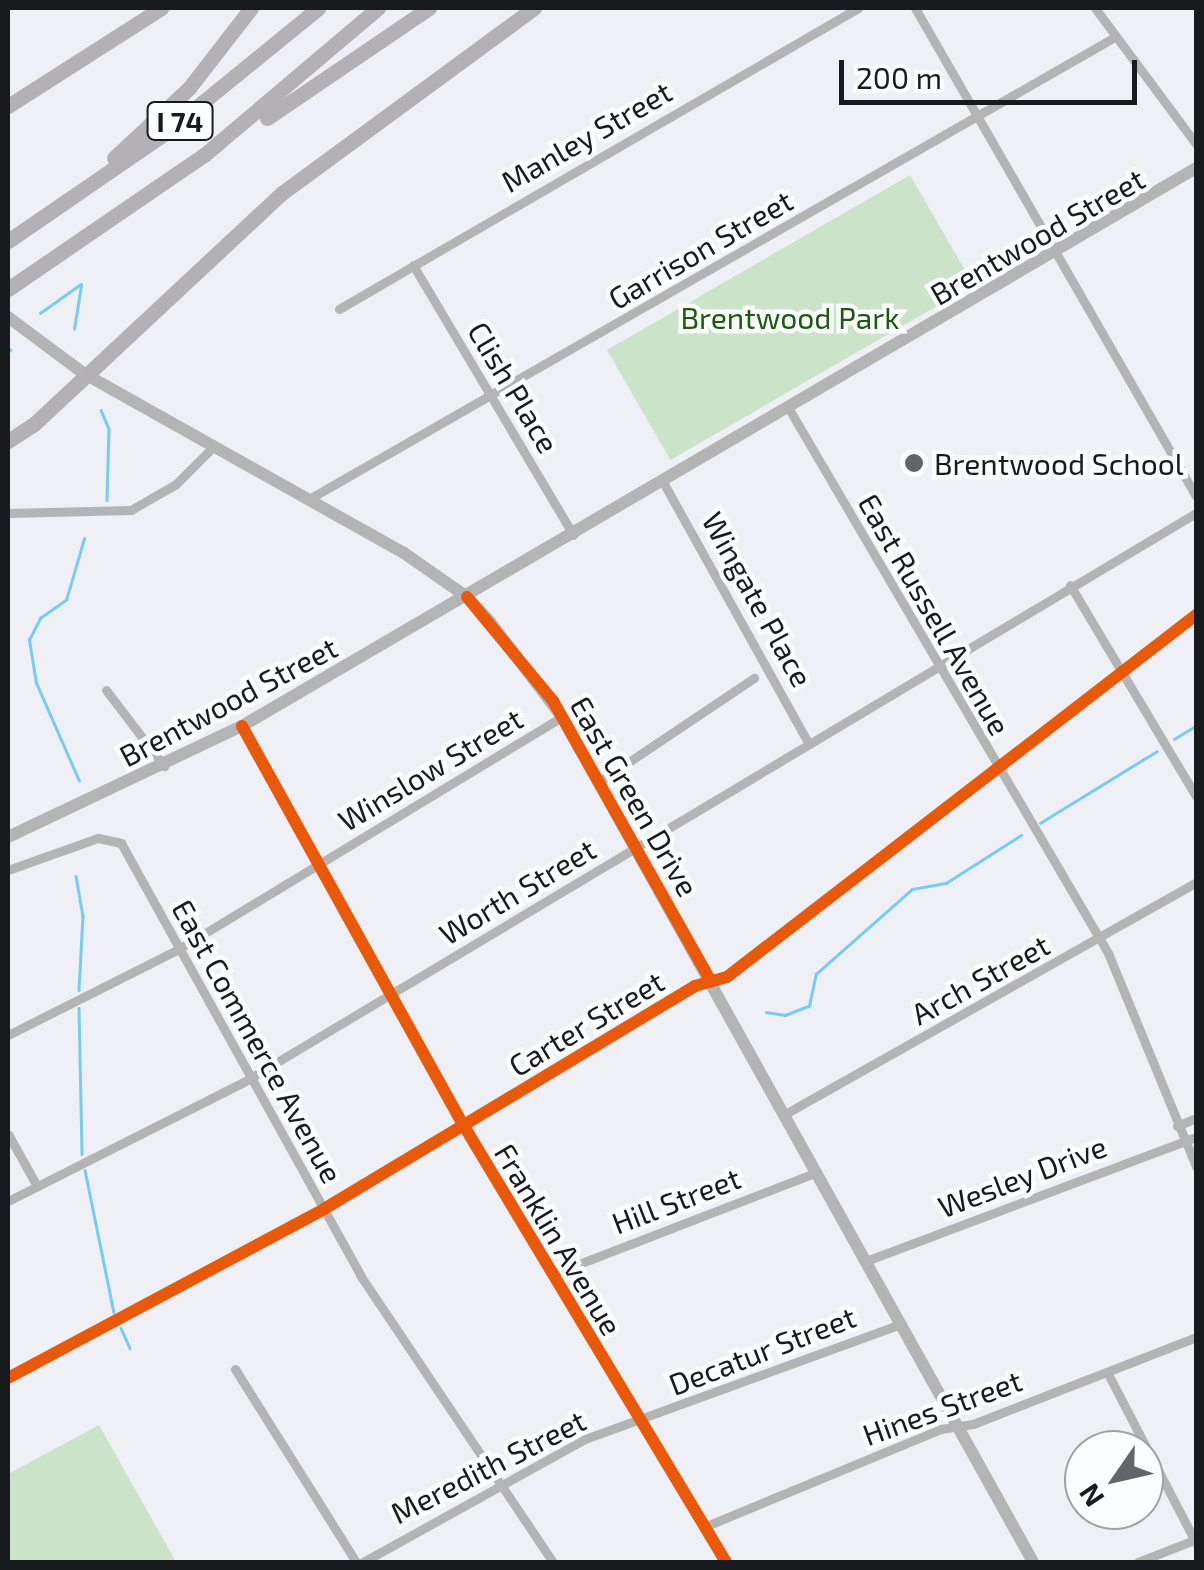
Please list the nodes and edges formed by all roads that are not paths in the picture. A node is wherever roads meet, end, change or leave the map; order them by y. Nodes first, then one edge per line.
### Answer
1 (161, 8) edge
2 (251, 8) edge
3 (318, 8) edge
4 (378, 8) edge
5 (429, 8) edge
6 (534, 8) edge
7 (858, 8) edge
8 (916, 8) edge
9 (1095, 8) edge
10 (1113, 38) junction
11 (8, 106) edge
12 (978, 116) junction
13 (1196, 144) edge
14 (1196, 168) edge
15 (144, 201) junction
16 (34, 224) junction
17 (8, 240) edge
18 (1059, 253) junction
19 (413, 266) junction
20 (8, 289) edge
21 (339, 309) dead end
22 (8, 317) edge
23 (84, 372) junction
24 (492, 399) junction
25 (788, 408) junction
26 (8, 441) edge
27 (212, 448) junction
28 (663, 482) junction
29 (1196, 496) edge
30 (309, 499) junction
31 (8, 513) edge
32 (1196, 513) edge
33 (573, 534) junction
34 (1070, 585) junction
35 (467, 597) junction
36 (1196, 615) edge
37 (935, 665) junction
38 (1124, 675) junction
39 (754, 678) dead end
40 (106, 690) dead end
41 (562, 718) junction
42 (242, 726) junction
43 (807, 741) junction
44 (164, 766) junction
45 (998, 772) junction
46 (599, 782) junction
47 (1196, 796) edge
48 (8, 837) edge
49 (636, 849) junction
50 (318, 865) junction
51 (8, 870) edge
52 (1196, 882) edge
53 (1101, 941) junction
54 (177, 950) junction
55 (710, 981) junction
56 (390, 996) junction
57 (8, 1035) edge
58 (250, 1078) junction
59 (784, 1114) junction
60 (1196, 1118) edge
61 (464, 1126) junction
62 (1176, 1126) junction
63 (8, 1134) edge
64 (1196, 1137) edge
65 (1185, 1141) junction
66 (1196, 1166) edge
67 (817, 1172) junction
68 (37, 1186) junction
69 (8, 1201) edge
70 (324, 1209) junction
71 (866, 1261) junction
72 (552, 1274) junction
73 (901, 1324) junction
74 (1196, 1337) edge
75 (236, 1369) dead end
76 (1108, 1374) junction
77 (8, 1378) edge
78 (640, 1422) junction
79 (957, 1426) junction
80 (502, 1484) junction
81 (704, 1527) junction
82 (1195, 1541) edge
83 (359, 1562) edge
84 (552, 1562) edge
85 (726, 1562) edge
86 (1033, 1562) edge
87 (1138, 1562) edge

1 - 11 highway
2 - 16 highway
3 - 16 highway, I 74
4 - 15 highway, I 74
5 - 15 highway
6 - 23 highway
7 - 19 street, Manley Street
8 - 12 street
9 - 10 street
10 - 12 street, Garrison Street
10 - 13 street
12 - 18 street
12 - 24 street, Garrison Street
14 - 18 main road, Brentwood Street
15 - 20 highway, I 74
16 - 17 highway, I 74
18 - 25 main road, Brentwood Street
18 - 29 street
19 - 21 street, Manley Street
19 - 24 street, Clish Place
22 - 23 main road, East Green Drive
23 - 26 highway
23 - 27 main road, East Green Drive
24 - 30 street, Garrison Street
24 - 33 street, Clish Place
25 - 28 main road, Brentwood Street
25 - 37 street, East Russell Avenue
27 - 30 main road, East Green Drive
27 - 31 street
28 - 33 main road, Brentwood Street
28 - 43 street, Wingate Place
30 - 35 main road, East Green Drive
32 - 34 street, Worth Street
33 - 35 main road, Brentwood Street
34 - 37 street, Worth Street
34 - 38 street
35 - 41 main road, East Green Drive
35 - 42 main road, Brentwood Street
36 - 38 street, Carter Street
37 - 43 street, Worth Street
37 - 45 street, East Russell Avenue
38 - 45 street, Carter Street
38 - 47 street
39 - 46 street
40 - 44 street
41 - 46 main road, East Green Drive
41 - 50 street, Winslow Street
42 - 44 main road, Brentwood Street
42 - 50 street, Franklin Avenue
43 - 49 street, Worth Street
44 - 48 main road, Brentwood Street
45 - 53 street, East Russell Avenue
45 - 55 street, Carter Street
46 - 49 main road, East Green Drive
49 - 55 main road, East Green Drive
49 - 56 street, Worth Street
50 - 54 street, Winslow Street
50 - 56 street, Franklin Avenue
51 - 54 street, East Commerce Avenue
52 - 53 street, Arch Street
53 - 59 street, Arch Street
53 - 62 street, East Russell Avenue
54 - 57 street, Winslow Street
54 - 58 street, East Commerce Avenue
55 - 59 main road, East Green Drive
55 - 61 street, Carter Street
56 - 58 street, Worth Street
56 - 61 street, Franklin Avenue
58 - 68 street, Worth Street
58 - 70 street, East Commerce Avenue
59 - 67 main road, East Green Drive
60 - 62 street
61 - 70 street, Carter Street
61 - 72 street, Franklin Avenue
62 - 65 street, East Russell Avenue
63 - 68 street
64 - 65 street, Wesley Drive
65 - 66 street, East Russell Avenue
65 - 71 street, Wesley Drive
67 - 71 main road, East Green Drive
67 - 72 street, Hill Street
68 - 69 street, Worth Street
70 - 77 street, Carter Street
70 - 80 street, East Commerce Avenue
71 - 73 main road, East Green Drive
72 - 78 street, Franklin Avenue
73 - 78 street, Decatur Street
73 - 79 main road, East Green Drive
74 - 76 street, Hines Street
75 - 83 street
76 - 79 street, Hines Street
76 - 82 street
78 - 80 street, Meredith Street
78 - 81 street, Franklin Avenue
79 - 81 street, Hines Street
79 - 86 main road, East Green Drive
80 - 83 street, Meredith Street
80 - 84 street, East Commerce Avenue
81 - 85 street, Franklin Avenue
82 - 87 street

